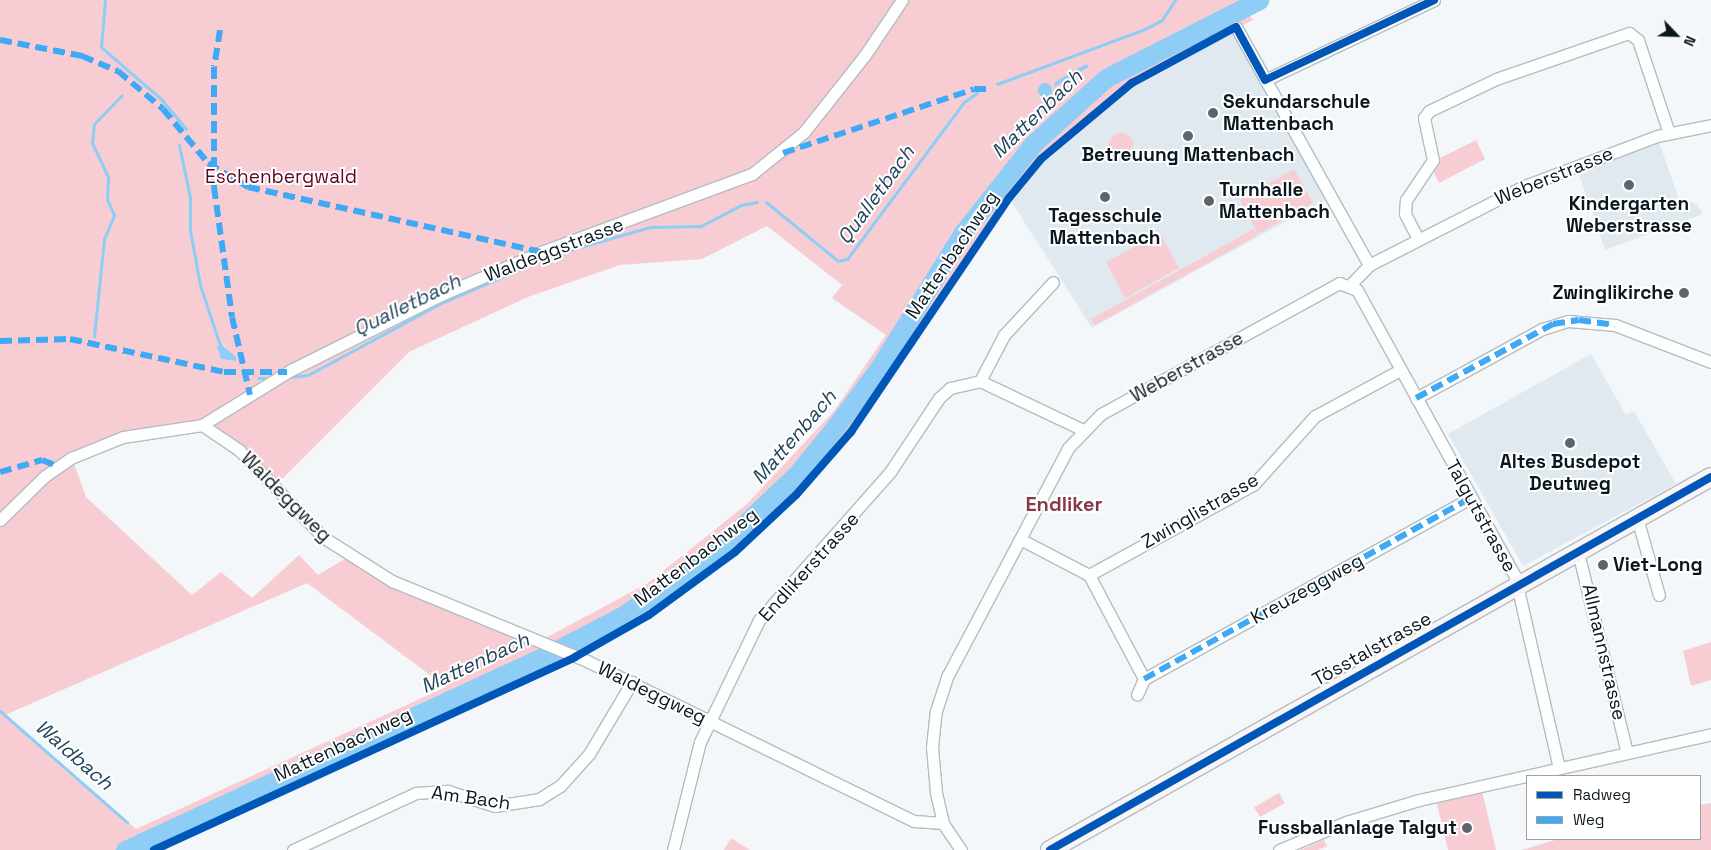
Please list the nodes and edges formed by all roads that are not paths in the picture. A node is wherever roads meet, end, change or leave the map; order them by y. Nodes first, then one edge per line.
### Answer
1 (902, 0) edge
2 (1434, 0) edge
3 (1236, 27) dead end
4 (1265, 80) junction
5 (1711, 125) edge
6 (1669, 133) junction
7 (1418, 239) junction
8 (1369, 265) junction
9 (1053, 282) dead end
10 (1350, 285) junction
11 (1711, 362) edge
12 (1400, 370) junction
13 (980, 381) junction
14 (1416, 398) junction
15 (202, 425) junction
16 (1083, 430) junction
17 (1711, 478) edge
18 (1472, 498) junction
19 (1637, 518) junction
20 (0, 520) edge
21 (1020, 539) junction
22 (1578, 552) junction
23 (1089, 575) junction
24 (1518, 586) junction
25 (1659, 595) dead end
26 (1144, 679) junction
27 (632, 682) junction
28 (1137, 695) dead end
29 (710, 721) junction
30 (1711, 734) edge
31 (1627, 753) junction
32 (1559, 768) junction
33 (1529, 775) edge
34 (1526, 776) edge
35 (943, 822) junction
36 (293, 850) edge
37 (673, 850) edge
38 (961, 850) edge
39 (1050, 850) edge
40 (1278, 850) edge

1 - 15 street, Waldeggstrasse
2 - 4 street
3 - 4 street
4 - 8 street
5 - 6 street, Weberstrasse
6 - 7 street, Weberstrasse
6 - 7 street
7 - 8 street, Weberstrasse
8 - 10 street, Weberstrasse
9 - 13 street
10 - 12 street, Talgutstrasse
10 - 16 street, Weberstrasse
11 - 14 street
12 - 14 street, Talgutstrasse
12 - 23 street, Zwinglistrasse
13 - 16 street
13 - 29 street, Endlikerstrasse
14 - 18 street, Talgutstrasse
15 - 20 street, Waldeggstrasse
15 - 27 street, Waldeggweg
16 - 21 street, Weberstrasse
17 - 19 main road, Tösstalstrasse
18 - 24 street, Talgutstrasse
18 - 26 street, Kreuzeggweg
19 - 22 main road, Tösstalstrasse
19 - 25 street
21 - 23 street
21 - 35 street, Weberstrasse
22 - 24 main road, Tösstalstrasse
22 - 31 street, Allmannstrasse
23 - 26 street
24 - 32 street, Talgutstrasse
24 - 39 main road, Tösstalstrasse
26 - 28 street
27 - 29 street, Waldeggweg
27 - 36 street, Am Bach
29 - 35 street, Waldeggweg
29 - 37 street, Endlikerstrasse
30 - 31 street
31 - 32 street
32 - 33 street
34 - 40 street
35 - 38 street, Weberstrasse

